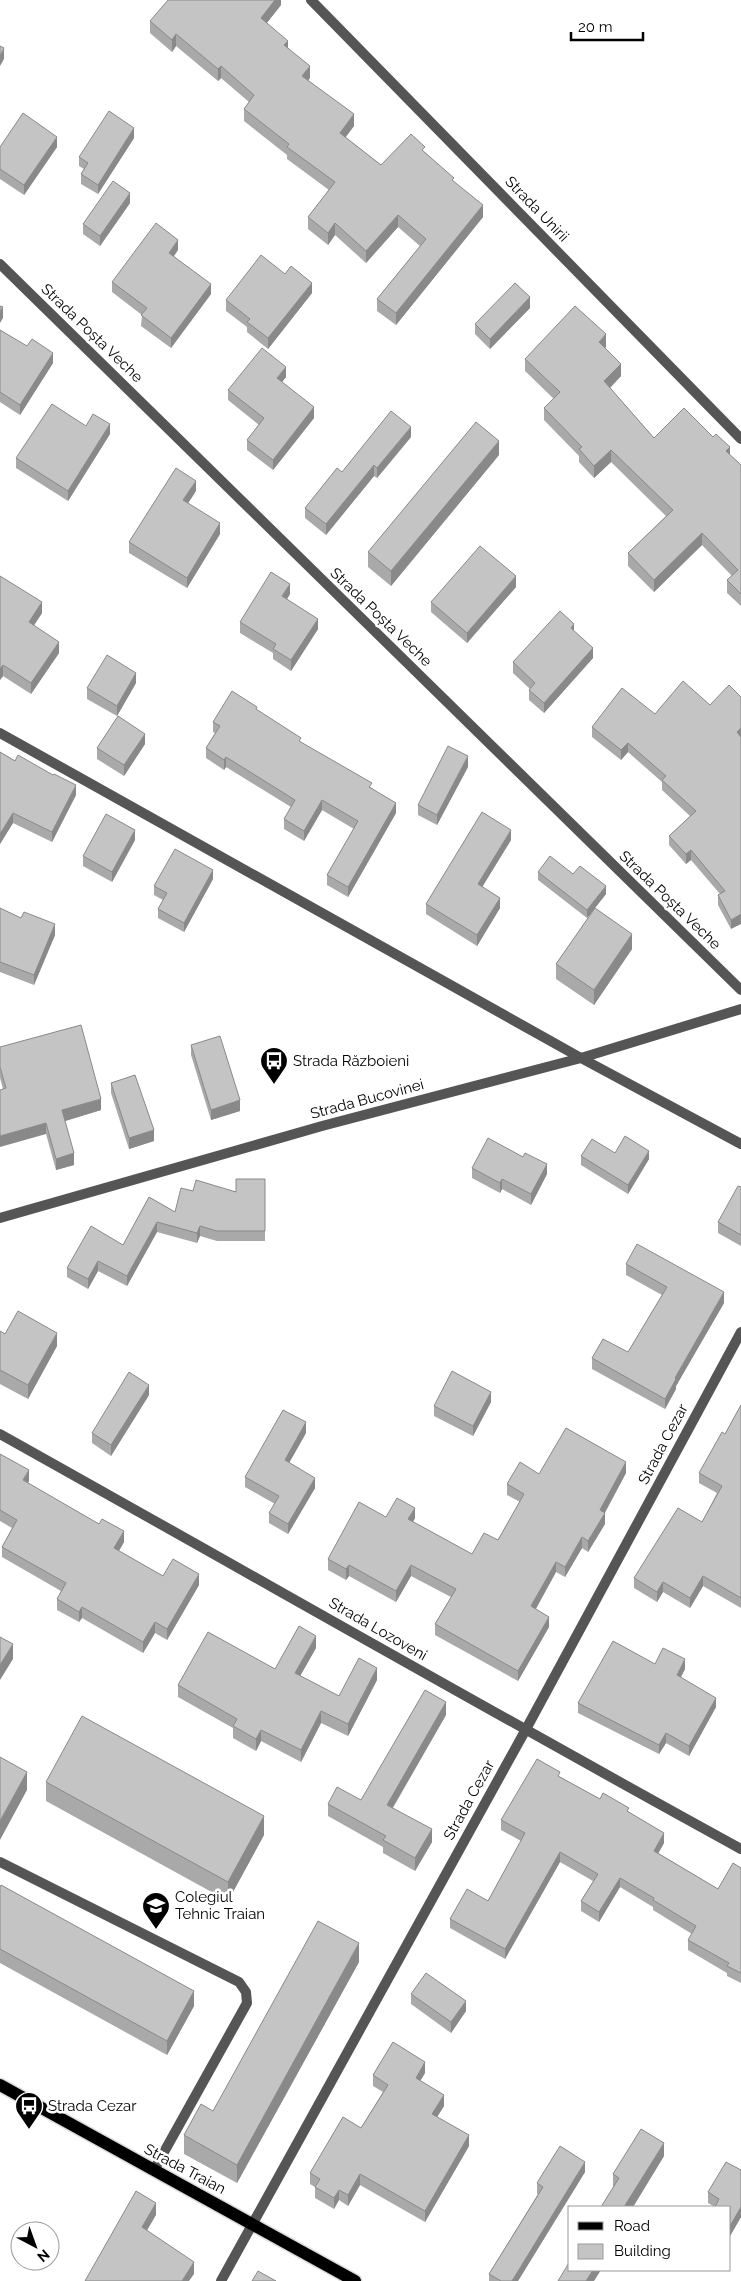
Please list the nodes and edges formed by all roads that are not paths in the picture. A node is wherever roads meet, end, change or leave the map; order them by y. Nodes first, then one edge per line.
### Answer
1 (311, 0) edge
2 (0, 264) edge
3 (741, 439) edge
4 (0, 733) edge
5 (741, 990) edge
6 (741, 1008) edge
7 (581, 1058) junction
8 (741, 1144) edge
9 (0, 1218) edge
10 (741, 1332) edge
11 (0, 1434) edge
12 (525, 1730) junction
13 (741, 1849) edge
14 (0, 1862) edge
15 (0, 2085) edge
16 (154, 2170) junction
17 (253, 2224) junction
18 (220, 2281) edge
19 (355, 2281) edge

1 - 3 street, Strada Unirii
2 - 5 street, Strada Poșta Veche
4 - 7 street
6 - 7 street, Strada Bucovinei
7 - 8 street
7 - 9 street, Strada Bucovinei
10 - 12 street, Strada Cezar
11 - 12 street, Strada Lozoveni
12 - 13 street, Strada Lozoveni
12 - 17 street, Strada Cezar
14 - 16 street
15 - 16 main road, Strada Traian
16 - 17 main road, Strada Traian
17 - 18 street, Strada Cezar
17 - 19 main road, Strada Traian

